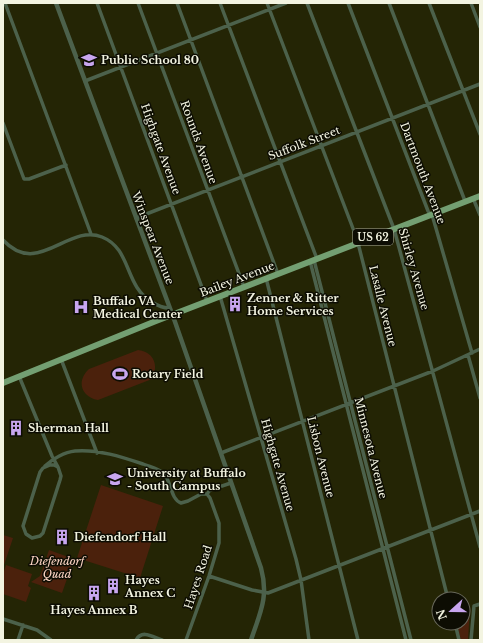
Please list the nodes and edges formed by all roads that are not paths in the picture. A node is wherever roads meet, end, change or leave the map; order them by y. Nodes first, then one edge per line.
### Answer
1 (5, 3) edge
2 (56, 3) edge
3 (97, 3) edge
4 (138, 3) edge
5 (177, 3) edge
6 (220, 3) edge
7 (267, 3) edge
8 (286, 3) edge
9 (307, 3) edge
10 (348, 3) edge
11 (389, 3) edge
12 (429, 3) edge
13 (471, 3) edge
14 (269, 10) junction
15 (229, 25) junction
16 (480, 27) edge
17 (191, 40) junction
18 (157, 54) junction
19 (121, 67) junction
20 (85, 81) junction
21 (480, 84) edge
22 (463, 91) junction
23 (427, 105) junction
24 (392, 118) junction
25 (3, 122) edge
26 (356, 132) junction
27 (480, 134) edge
28 (321, 146) junction
29 (280, 162) junction
30 (66, 166) junction
31 (241, 177) junction
32 (207, 190) junction
33 (480, 196) edge
34 (473, 198) junction
35 (465, 202) junction
36 (171, 204) junction
37 (430, 215) junction
38 (480, 215) edge
39 (136, 218) junction
40 (394, 229) junction
41 (91, 234) junction
42 (3, 240) edge
43 (358, 243) junction
44 (314, 260) junction
45 (278, 274) junction
46 (266, 278) junction
47 (244, 287) junction
48 (220, 296) junction
49 (207, 301) junction
50 (169, 308) junction
51 (172, 315) junction
52 (333, 332) junction
53 (328, 333) junction
54 (480, 350) edge
55 (470, 354) junction
56 (61, 359) junction
57 (433, 371) junction
58 (19, 376) junction
59 (3, 383) edge
60 (394, 386) junction
61 (480, 398) edge
62 (348, 404) junction
63 (303, 422) junction
64 (261, 438) junction
65 (97, 453) junction
66 (220, 453) junction
67 (53, 459) junction
68 (45, 466) junction
69 (58, 467) junction
70 (231, 483) junction
71 (206, 494) junction
72 (480, 511) edge
73 (471, 514) junction
74 (431, 530) junction
75 (480, 547) edge
76 (385, 548) junction
77 (339, 565) junction
78 (209, 576) junction
79 (301, 580) junction
80 (446, 591) edge
81 (265, 593) junction
82 (480, 604) edge
83 (403, 618) junction
84 (3, 619) edge
85 (23, 626) junction
86 (18, 640) edge
87 (51, 640) edge
88 (136, 640) edge
89 (162, 640) edge
90 (186, 640) edge
91 (251, 640) edge
92 (309, 640) edge
93 (358, 640) edge
94 (406, 640) edge
95 (410, 640) edge
96 (471, 640) edge

1 - 30 street
2 - 20 street, Winspear Avenue
3 - 19 street, Highgate Avenue
4 - 18 street, Rounds Avenue
5 - 17 street
6 - 15 street, Minnesota Avenue
7 - 14 street, Lasalle Avenue
8 - 14 street
9 - 26 street, Shirley Avenue
10 - 24 street, Dartmouth Avenue
11 - 23 street
12 - 22 street
13 - 16 street
14 - 15 street
14 - 28 street, Lasalle Avenue
15 - 17 street
15 - 29 street, Minnesota Avenue
17 - 18 street
17 - 31 street
18 - 19 street
18 - 32 street, Rounds Avenue
19 - 20 street
19 - 36 street, Highgate Avenue
20 - 39 street, Winspear Avenue
21 - 22 street, Suffolk Street
22 - 23 street, Suffolk Street
22 - 27 street
23 - 24 street, Suffolk Street
23 - 35 street
24 - 26 street, Suffolk Street
24 - 37 street, Dartmouth Avenue
25 - 30 street
26 - 28 street, Suffolk Street
26 - 40 street, Shirley Avenue
28 - 29 street, Suffolk Street
28 - 43 street, Lasalle Avenue
29 - 31 street, Suffolk Street
29 - 44 street, Minnesota Avenue
30 - 41 street
31 - 32 street, Suffolk Street
31 - 45 street
32 - 36 street, Suffolk Street
32 - 47 street, Rounds Avenue
33 - 34 main road, Bailey Avenue / US 62
34 - 35 main road, Bailey Avenue / US 62
34 - 38 street
35 - 37 main road, Bailey Avenue / US 62
36 - 39 street, Suffolk Street
36 - 49 street, Highgate Avenue
37 - 40 main road, Bailey Avenue / US 62
37 - 55 street, Dartmouth Avenue
39 - 50 street, Winspear Avenue
40 - 43 main road, Bailey Avenue / US 62
40 - 57 street, Shirley Avenue
41 - 42 street
41 - 50 street
43 - 44 main road, Bailey Avenue / US 62
43 - 60 street, Lasalle Avenue
44 - 45 main road, Bailey Avenue / US 62
44 - 52 street, Minnesota Avenue
44 - 53 street, Minnesota Avenue
45 - 46 main road, Bailey Avenue / US 62
46 - 47 main road, Bailey Avenue / US 62
46 - 63 street, Lisbon Avenue
47 - 48 main road, Bailey Avenue / US 62
48 - 49 main road, Bailey Avenue / US 62
48 - 64 street, Highgate Avenue
49 - 51 main road, Bailey Avenue / US 62
50 - 51 street, Winspear Avenue
51 - 56 main road, Bailey Avenue / US 62
51 - 66 street, Winspear Avenue
52 - 53 street
52 - 62 street, Minnesota Avenue
53 - 62 street, Minnesota Avenue
54 - 55 street
55 - 57 street
55 - 61 street, Dartmouth Avenue
56 - 58 main road, Bailey Avenue / US 62
56 - 65 street
57 - 60 street
57 - 73 street, Shirley Avenue
58 - 59 main road, Bailey Avenue / US 62
58 - 67 street
60 - 62 street
60 - 74 street, Lasalle Avenue
62 - 63 street
62 - 76 street, Minnesota Avenue
63 - 64 street
63 - 77 street, Lisbon Avenue
64 - 66 street
64 - 79 street, Highgate Avenue
65 - 67 street
65 - 71 street
66 - 70 street, Winspear Avenue
67 - 68 street
67 - 69 street
68 - 69 street
68 - 69 street
70 - 71 street
70 - 81 street, Winspear Avenue
71 - 78 street, Hayes Road
72 - 73 street
73 - 74 street
73 - 75 street, Shirley Avenue
74 - 76 street
74 - 80 street, Lasalle Avenue
76 - 77 street
76 - 83 street, Minnesota Avenue
77 - 79 street
77 - 93 street, Lisbon Avenue
78 - 81 street
78 - 90 street, Hayes Road
79 - 81 street
79 - 92 street, Highgate Avenue
81 - 91 street, Winspear Avenue
82 - 96 street
83 - 94 street, Minnesota Avenue
83 - 95 street, Minnesota Avenue
84 - 85 street
85 - 86 street
85 - 87 street
88 - 89 street

